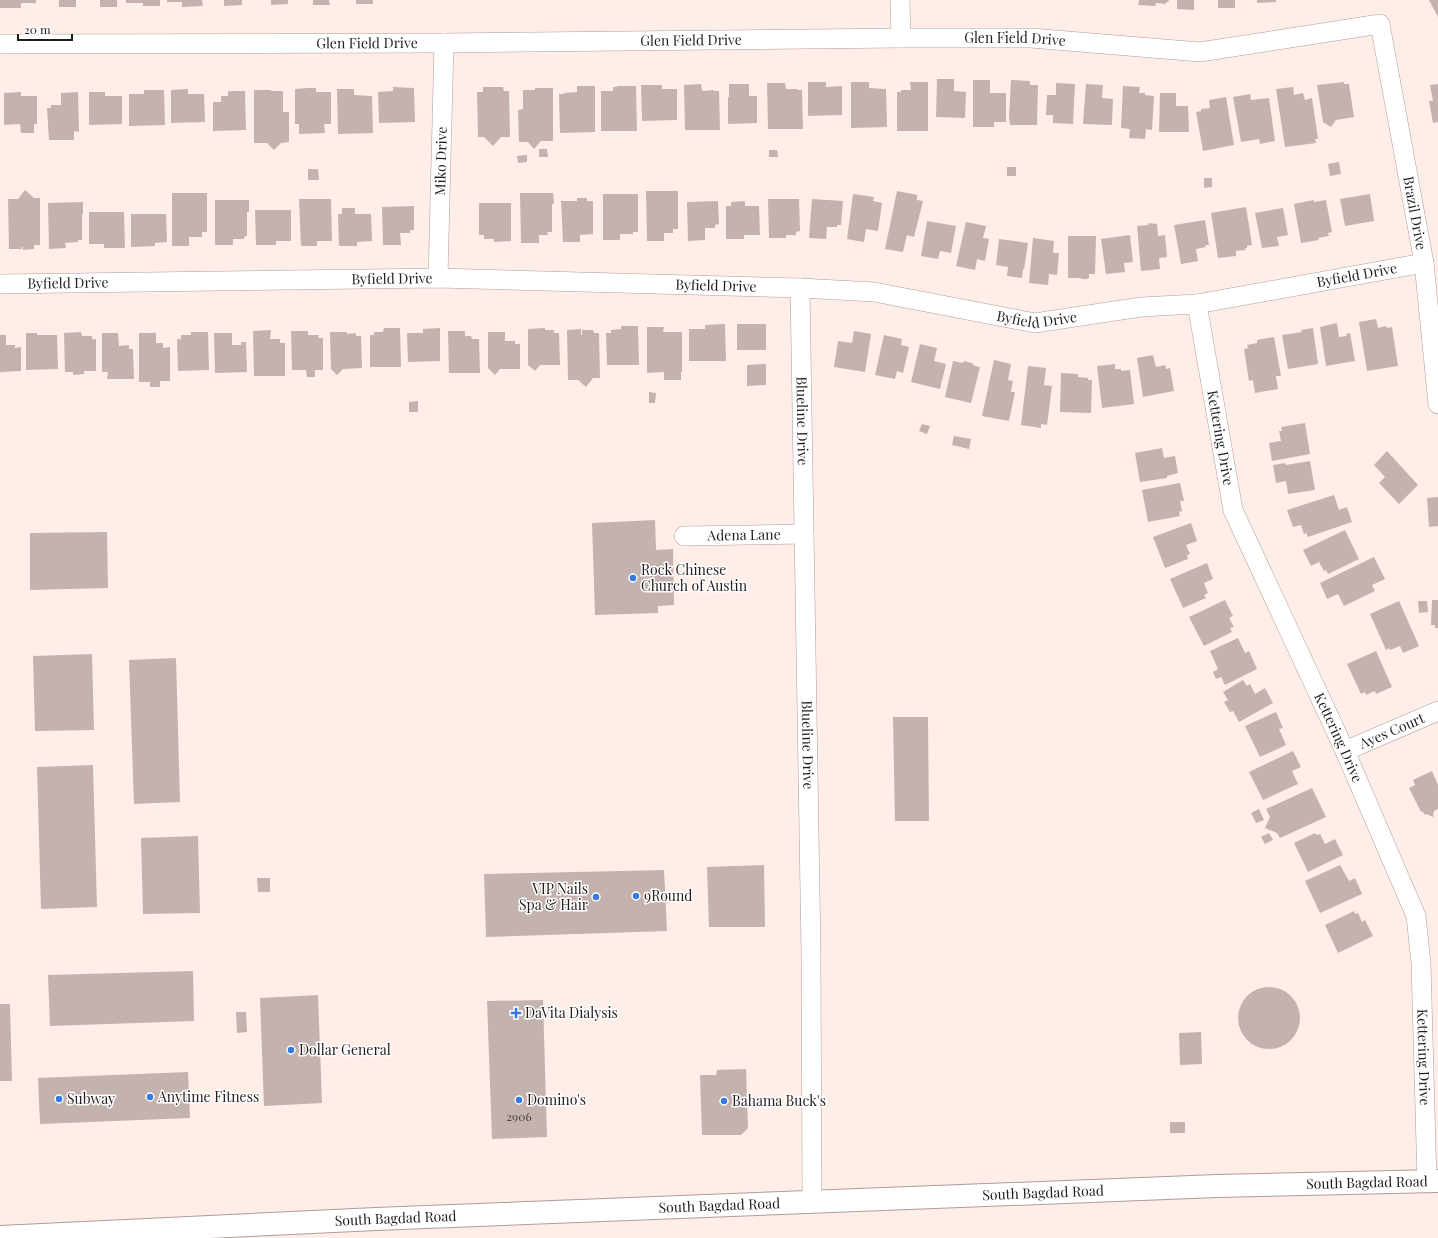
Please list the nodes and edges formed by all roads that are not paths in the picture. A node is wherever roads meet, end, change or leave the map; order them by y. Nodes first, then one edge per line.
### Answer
1 (900, 0) edge
2 (1380, 24) joint
3 (901, 38) junction
4 (444, 43) junction
5 (0, 44) edge
6 (1424, 263) junction
7 (438, 278) junction
8 (0, 284) edge
9 (800, 288) junction
10 (1197, 304) junction
11 (1438, 404) edge
12 (804, 534) junction
13 (684, 536) dead end
14 (1438, 710) edge
15 (1345, 751) junction
16 (1433, 1181) edge
17 (812, 1202) junction
18 (0, 1237) edge

1 - 3 street
2 - 3 street, Glen Field Drive
2 - 6 street, Brazil Drive
3 - 4 street, Glen Field Drive
4 - 5 street, Glen Field Drive
4 - 7 street, Miko Drive
6 - 10 street, Byfield Drive
6 - 11 street, Brazil Drive
7 - 8 street, Byfield Drive
7 - 9 street, Byfield Drive
9 - 10 street, Byfield Drive
9 - 12 street, Blueline Drive
10 - 15 street, Kettering Drive
12 - 13 street, Adena Lane
12 - 17 street, Blueline Drive
14 - 15 street, Ayes Court
15 - 16 street, Kettering Drive
16 - 17 main road, South Bagdad Road
17 - 18 main road, South Bagdad Road

